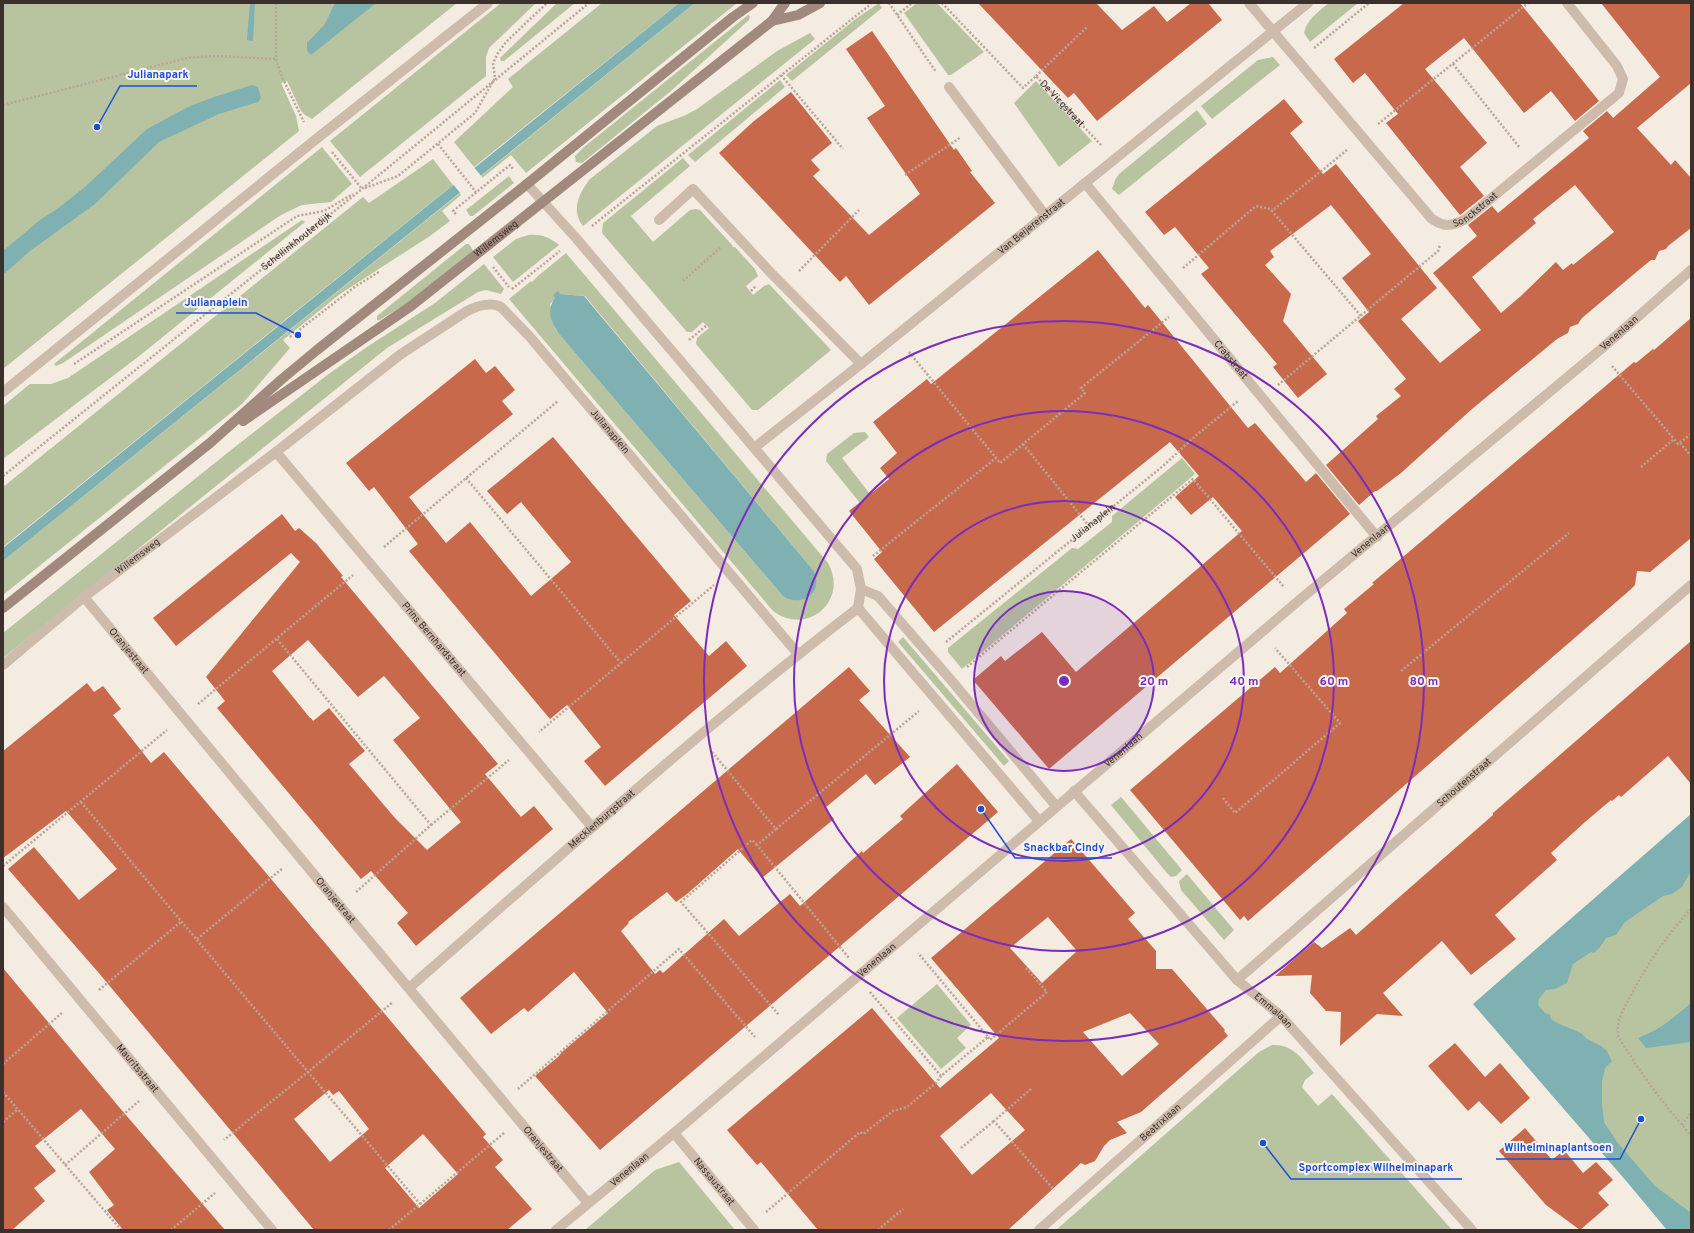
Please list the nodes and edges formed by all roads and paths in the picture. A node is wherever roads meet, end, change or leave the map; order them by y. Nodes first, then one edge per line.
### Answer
1 (276, 3) edge
2 (488, 3) edge
3 (546, 3) edge
4 (589, 3) edge
5 (753, 3) edge
6 (785, 3) edge
7 (820, 3) edge
8 (889, 3) edge
9 (912, 3) edge
10 (942, 3) edge
11 (1249, 3) edge
12 (1308, 3) edge
13 (1369, 3) edge
14 (1528, 3) edge
15 (1566, 3) edge
16 (871, 4) edge
17 (897, 15) junction
18 (772, 21) junction
19 (1088, 26) dead end
20 (1273, 31) junction
21 (276, 58) junction
22 (1298, 61) junction
23 (1452, 64) junction
24 (781, 75) junction
25 (1036, 76) junction
26 (495, 78) junction
27 (949, 87) joint
28 (3, 105) edge
29 (978, 126) junction
30 (320, 136) junction
31 (1362, 137) junction
32 (438, 144) junction
33 (843, 149) dead end
34 (1114, 159) junction
35 (1533, 164) junction
36 (905, 175) dead end
37 (1085, 183) junction
38 (527, 184) junction
39 (362, 189) junction
40 (476, 192) dead end
41 (543, 202) junction
42 (859, 210) dead end
43 (1272, 210) junction
44 (1045, 215) junction
45 (659, 220) dead end
46 (1446, 226) junction
47 (736, 235) junction
48 (576, 238) junction
49 (493, 266) dead end
50 (1691, 270) edge
51 (683, 281) dead end
52 (1166, 282) junction
53 (784, 285) junction
54 (1185, 304) junction
55 (1361, 316) junction
56 (896, 336) junction
57 (1600, 350) junction
58 (861, 364) junction
59 (71, 366) dead end
60 (1254, 387) junction
61 (573, 388) junction
62 (3, 392) edge
63 (1262, 398) junction
64 (1691, 434) edge
65 (1674, 439) junction
66 (210, 443) junction
67 (1680, 443) junction
68 (1023, 444) junction
69 (754, 448) junction
70 (276, 452) junction
71 (1691, 456) edge
72 (996, 458) junction
73 (1641, 467) dead end
74 (3, 476) edge
75 (466, 478) junction
76 (1090, 526) junction
77 (1569, 533) dead end
78 (1377, 536) junction
79 (356, 546) junction
80 (857, 569) junction
81 (729, 572) junction
82 (1691, 585) edge
83 (861, 589) junction
84 (84, 597) junction
85 (1297, 602) junction
86 (3, 608) edge
87 (858, 608) junction
88 (1261, 632) junction
89 (277, 639) dead end
90 (798, 654) junction
91 (930, 655) junction
92 (621, 663) junction
93 (3, 665) edge
94 (1401, 671) dead end
95 (951, 680) junction
96 (935, 698) junction
97 (699, 737) junction
98 (525, 748) junction
99 (1074, 791) junction
100 (1222, 798) dead end
101 (81, 802) dead end
102 (1056, 806) junction
103 (1039, 821) junction
104 (431, 825) junction
105 (592, 827) junction
106 (776, 829) junction
107 (757, 845) junction
108 (298, 856) junction
109 (340, 906) junction
110 (3, 907) edge
111 (1691, 909) edge
112 (182, 921) junction
113 (904, 936) junction
114 (197, 939) junction
115 (1026, 968) dead end
116 (858, 974) junction
117 (1237, 980) junction
118 (409, 988) junction
119 (81, 1001) junction
120 (1281, 1016) junction
121 (793, 1031) junction
122 (988, 1038) junction
123 (768, 1052) junction
124 (3, 1064) edge
125 (308, 1072) junction
126 (941, 1076) junction
127 (154, 1088) junction
128 (1031, 1089) dead end
129 (3, 1092) edge
130 (503, 1102) junction
131 (18, 1109) junction
132 (1691, 1113) edge
133 (519, 1121) junction
134 (994, 1121) junction
135 (3, 1122) edge
136 (1682, 1125) junction
137 (674, 1133) junction
138 (1691, 1135) edge
139 (961, 1148) dead end
140 (208, 1153) junction
141 (65, 1165) junction
142 (231, 1180) junction
143 (588, 1203) junction
144 (420, 1204) junction
145 (1067, 1206) junction
146 (903, 1208) dead end
147 (752, 1228) edge
148 (121, 1230) edge
149 (171, 1230) edge
150 (272, 1230) edge
151 (389, 1230) edge
152 (556, 1230) edge
153 (878, 1230) edge
154 (1039, 1230) edge
155 (1472, 1230) edge

1 - 21 path
2 - 30 street
3 - 26 path
4 - 26 path, Schellinkhouterdijk
5 - 38 street, Willemsweg
6 - 18 street, Willemsweg
7 - 18 street, Willemsweg
8 - 17 path
9 - 17 path
10 - 25 path, De Vicqstraat
11 - 20 street, Sonckstraat
12 - 20 street, Van Beijerenstraat
13 - 22 path
14 - 23 path
15 - 35 street, Sonckstraat
16 - 24 path
17 - 27 path
18 - 41 street, Willemsweg
19 - 25 path
20 - 22 street, Sonckstraat
20 - 34 street, Van Beijerenstraat
21 - 28 path
21 - 30 path
22 - 31 street, Sonckstraat
23 - 31 path
23 - 35 path
24 - 33 path
24 - 48 path
25 - 34 path, De Vicqstraat
26 - 32 path
26 - 39 path, Schellinkhouterdijk
27 - 29 street
29 - 36 path
29 - 44 street
30 - 39 path
30 - 62 street
31 - 43 path
31 - 46 street, Sonckstraat
32 - 39 path
32 - 40 path
34 - 37 street, Van Beijerenstraat
35 - 46 street, Sonckstraat
37 - 44 street, Van Beijerenstraat
37 - 52 street, Crabstraat
38 - 41 street
38 - 66 street, Willemsweg
39 - 59 path
39 - 74 path, Schellinkhouterdijk
41 - 48 street
41 - 66 street, Willemsweg
42 - 53 path
43 - 52 path
43 - 55 path
44 - 56 street, Van Beijerenstraat
45 - 47 street
46 - 55 path
47 - 51 path
47 - 53 street
48 - 49 path
48 - 69 street
50 - 57 street, Venenlaan
52 - 54 street, Crabstraat
53 - 58 street
54 - 60 street, Crabstraat
54 - 68 path
55 - 63 path
56 - 58 street, Van Beijerenstraat
56 - 72 path
57 - 65 path
57 - 78 street, Venenlaan
58 - 69 street, Van Beijerenstraat
60 - 63 street, Crabstraat
60 - 76 path, Julianaplein
61 - 70 street, Julianaplein
61 - 75 path
61 - 81 street, Julianaplein
63 - 78 street, Crabstraat
64 - 67 path
65 - 67 path
65 - 73 path
66 - 86 street, Willemsweg
67 - 71 path
68 - 72 path
68 - 76 path
69 - 80 street
70 - 79 street, Prins Bernhardstraat
70 - 84 street, Willemsweg
72 - 80 path
75 - 79 path
75 - 92 path
76 - 91 path, Julianaplein
77 - 94 path
78 - 85 street, Venenlaan
79 - 98 street, Prins Bernhardstraat
80 - 83 street
81 - 90 street, Julianaplein
81 - 92 path
82 - 117 street, Schoutenstraat
83 - 87 street
83 - 91 street
84 - 93 street, Willemsweg
84 - 108 street, Oranjestraat
85 - 88 street, Venenlaan
85 - 95 path
87 - 90 street
87 - 96 street
88 - 99 street, Venenlaan
88 - 100 path
89 - 104 path
90 - 97 street, Mecklenburgstraat
91 - 95 street
92 - 98 path
95 - 102 street
96 - 103 street
96 - 106 path
97 - 105 street, Mecklenburgstraat
97 - 106 path
98 - 104 path
98 - 105 street, Prins Bernhardstraat
99 - 102 street, Venenlaan
99 - 117 street, Emmalaan
101 - 112 path
102 - 103 street, Venenlaan
103 - 113 street, Venenlaan
104 - 109 path
105 - 118 street, Mecklenburgstraat
106 - 107 path
107 - 116 path
107 - 121 path
108 - 109 street, Oranjestraat
108 - 114 path
109 - 118 street, Oranjestraat
110 - 119 street, Mauritsstraat
111 - 136 path
112 - 114 path
112 - 119 path
113 - 116 street, Venenlaan
113 - 122 path
114 - 125 path
115 - 122 path
116 - 121 street, Venenlaan
116 - 126 path
117 - 120 street, Emmalaan
118 - 125 path
118 - 130 street, Oranjestraat
119 - 124 path
119 - 127 street, Mauritsstraat
120 - 145 street, Beatrixlaan
120 - 155 street, Emmalaan
121 - 123 street, Venenlaan
122 - 126 path
123 - 130 path
123 - 137 street, Venenlaan
125 - 140 path
125 - 144 path
126 - 147 path
127 - 140 street, Mauritsstraat
127 - 141 path
128 - 134 path
129 - 131 path
130 - 133 street, Oranjestraat
131 - 135 path
131 - 141 path
132 - 136 path
133 - 143 street, Oranjestraat
133 - 144 path
134 - 139 path
134 - 145 path
136 - 138 path
137 - 143 street, Venenlaan
137 - 147 street, Nassaustraat
140 - 142 street, Mauritsstraat
141 - 148 path
142 - 149 path
142 - 150 street, Mauritsstraat
143 - 152 street, Venenlaan
144 - 151 path
145 - 154 street, Beatrixlaan
146 - 153 path

